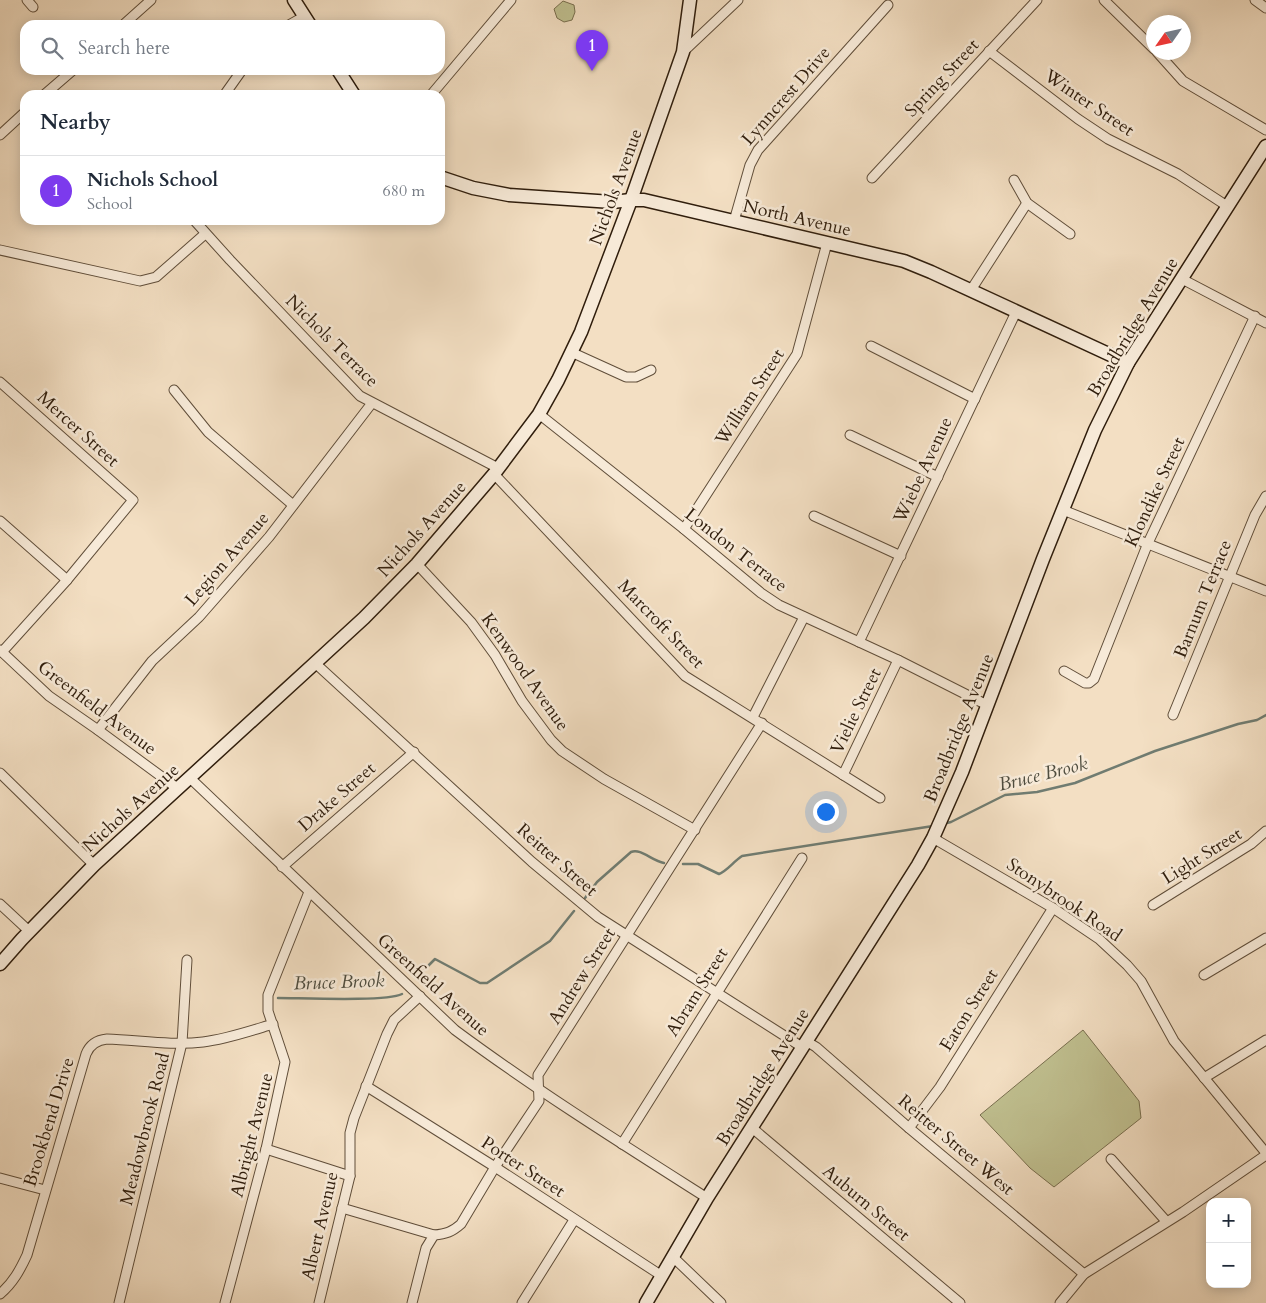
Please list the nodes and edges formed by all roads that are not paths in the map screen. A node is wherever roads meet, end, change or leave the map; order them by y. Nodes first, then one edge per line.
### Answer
1 (294, 0) edge
2 (511, 0) edge
3 (690, 0) edge
4 (738, 0) edge
5 (1037, 0) edge
6 (1104, 0) edge
7 (1255, 0) edge
8 (148, 1) edge
9 (888, 5) dead end
10 (1266, 8) edge
11 (128, 20) edge
12 (306, 20) edge
13 (1146, 41) edge
14 (683, 52) junction
15 (989, 52) junction
16 (1164, 60) edge
17 (67, 75) edge
18 (238, 75) edge
19 (341, 75) edge
20 (50, 90) edge
21 (228, 90) edge
22 (351, 90) edge
23 (435, 90) edge
24 (20, 116) edge
25 (1266, 130) edge
26 (0, 134) edge
27 (1264, 155) edge
28 (872, 178) dead end
29 (445, 179) edge
30 (1014, 180) dead end
31 (631, 200) junction
32 (1027, 203) junction
33 (1227, 206) junction
34 (734, 221) junction
35 (198, 225) edge
36 (206, 234) junction
37 (1070, 234) dead end
38 (828, 243) junction
39 (0, 250) edge
40 (1182, 279) junction
41 (971, 290) junction
42 (1016, 312) junction
43 (1255, 316) junction
44 (1266, 323) edge
45 (871, 346) dead end
46 (571, 352) junction
47 (1128, 363) junction
48 (651, 370) dead end
49 (0, 382) edge
50 (174, 390) dead end
51 (975, 399) junction
52 (372, 403) junction
53 (538, 414) junction
54 (850, 435) dead end
55 (496, 471) junction
56 (938, 477) junction
57 (1266, 496) edge
58 (293, 505) junction
59 (1063, 510) junction
60 (814, 516) dead end
61 (0, 521) edge
62 (684, 529) junction
63 (1148, 543) junction
64 (901, 556) junction
65 (417, 564) junction
66 (1230, 577) junction
67 (67, 580) junction
68 (1266, 592) edge
69 (804, 617) junction
70 (859, 642) junction
71 (1, 651) edge
72 (898, 660) junction
73 (316, 663) junction
74 (1064, 672) dead end
75 (987, 705) junction
76 (1173, 715) dead end
77 (753, 718) junction
78 (762, 723) junction
79 (98, 730) junction
80 (414, 752) junction
81 (0, 773) edge
82 (843, 775) junction
83 (190, 778) junction
84 (177, 788) junction
85 (880, 798) dead end
86 (695, 830) junction
87 (1266, 831) edge
88 (934, 834) junction
89 (802, 858) dead end
90 (94, 865) junction
91 (282, 867) junction
92 (309, 892) junction
93 (0, 904) edge
94 (1153, 905) dead end
95 (1053, 908) junction
96 (29, 931) junction
97 (627, 936) junction
98 (1266, 938) edge
99 (187, 960) dead end
100 (0, 964) edge
101 (1204, 975) dead end
102 (716, 992) junction
103 (420, 996) junction
104 (273, 1024) junction
105 (1266, 1040) edge
106 (182, 1043) junction
107 (804, 1044) junction
108 (1204, 1078) junction
109 (366, 1086) junction
110 (538, 1088) junction
111 (751, 1128) junction
112 (909, 1128) junction
113 (622, 1144) junction
114 (266, 1149) junction
115 (1266, 1154) edge
116 (1111, 1159) dead end
117 (495, 1167) junction
118 (350, 1176) junction
119 (0, 1178) edge
120 (45, 1190) junction
121 (707, 1198) junction
122 (342, 1208) junction
123 (574, 1220) junction
124 (1166, 1221) junction
125 (434, 1234) junction
126 (673, 1257) junction
127 (1084, 1274) junction
128 (662, 1276) junction
129 (0, 1294) edge
130 (120, 1303) edge
131 (225, 1303) edge
132 (319, 1303) edge
133 (412, 1303) edge
134 (522, 1303) edge
135 (646, 1303) edge
136 (721, 1303) edge
137 (960, 1303) edge
138 (1060, 1303) edge

1 - 12 main road
2 - 23 street
3 - 14 main road, Nichols Avenue
4 - 14 street
5 - 15 street, Spring Street
6 - 13 street
7 - 10 street
8 - 11 street
9 - 34 street, Lynncrest Drive
14 - 31 main road, Nichols Avenue
15 - 28 street, Spring Street
15 - 33 street, Winter Street
16 - 25 street
17 - 20 street
18 - 21 street
19 - 22 main road
24 - 26 street
27 - 33 main road, Broadbridge Avenue
29 - 31 main road, North Avenue
30 - 32 street
31 - 34 main road, North Avenue
31 - 46 main road, Nichols Avenue
32 - 37 street
32 - 41 street
33 - 40 main road, Broadbridge Avenue
34 - 38 main road, North Avenue
35 - 36 street, Nichols Terrace
36 - 39 street
36 - 52 street, Nichols Terrace
38 - 41 main road, North Avenue
38 - 62 street, William Street
40 - 43 street
40 - 47 main road, Broadbridge Avenue
41 - 42 main road, North Avenue
42 - 47 main road, North Avenue
42 - 51 street, Wiebe Avenue
43 - 44 street
43 - 63 street, Klondike Street
45 - 51 street
46 - 48 street
46 - 53 main road, Nichols Avenue
47 - 59 main road, Broadbridge Avenue
49 - 67 street, Mercer Street
50 - 58 street
51 - 56 street, Wiebe Avenue
52 - 55 street, Nichols Terrace
52 - 58 street, Legion Avenue
53 - 55 main road, Nichols Avenue
53 - 62 street, London Terrace
54 - 56 street
55 - 65 main road, Nichols Avenue
55 - 77 street, Marcroft Street
56 - 64 street, Wiebe Avenue
57 - 66 street, Barnum Terrace
58 - 79 street, Legion Avenue
59 - 63 street
59 - 75 main road, Broadbridge Avenue
60 - 64 street
61 - 67 street
62 - 69 street, London Terrace
63 - 66 street
63 - 74 street, Klondike Street
64 - 70 street, Wiebe Avenue
65 - 73 main road, Nichols Avenue
65 - 86 street, Kenwood Avenue
66 - 68 street
66 - 76 street, Barnum Terrace
67 - 71 street
69 - 70 street, London Terrace
69 - 77 street
70 - 72 street, London Terrace
71 - 79 street, Greenfield Avenue
72 - 75 street, London Terrace
72 - 82 street, Vielie Street
73 - 80 street, Reitter Street
73 - 83 main road, Nichols Avenue
75 - 88 main road, Broadbridge Avenue
77 - 78 street, Marcroft Street
78 - 82 street, Marcroft Street
78 - 86 street, Andrew Street
79 - 84 street, Greenfield Avenue
80 - 91 street, Drake Street
80 - 97 street, Reitter Street
81 - 90 street
82 - 85 street, Marcroft Street
83 - 84 main road, Nichols Avenue
83 - 91 street, Greenfield Avenue
84 - 90 main road, Nichols Avenue
86 - 97 street, Andrew Street
87 - 94 street, Light Street
88 - 95 street, Stonybrook Road
88 - 107 main road, Broadbridge Avenue
89 - 102 street, Abram Street
90 - 96 main road, Nichols Avenue
91 - 92 street, Greenfield Avenue
92 - 103 street, Greenfield Avenue
92 - 104 street, Albright Avenue
93 - 96 street
95 - 108 street, Stonybrook Road
95 - 112 street, Eaton Street
96 - 100 main road, Nichols Avenue
97 - 102 street, Reitter Street
97 - 110 street, Andrew Street
98 - 101 street
99 - 106 street, Meadowbrook Road
102 - 107 street, Reitter Street
102 - 113 street, Abram Street
103 - 109 street, Albert Avenue
103 - 110 street, Greenfield Avenue
104 - 106 street, Brookbend Drive
104 - 114 street, Albright Avenue
105 - 108 street
106 - 120 street, Brookbend Drive
106 - 130 street, Meadowbrook Road
107 - 111 main road, Broadbridge Avenue
107 - 112 street, Reitter Street West
108 - 115 street, Stonybrook Road
109 - 117 street, Porter Street
109 - 118 street, Albert Avenue
110 - 113 street, Greenfield Avenue
110 - 117 street, Andrew Street
111 - 121 main road, Broadbridge Avenue
111 - 137 street, Auburn Street
112 - 127 street, Reitter Street West
113 - 121 street, Greenfield Avenue
114 - 118 street
114 - 131 street, Albright Avenue
115 - 124 street
116 - 124 street
117 - 123 street, Porter Street
117 - 125 street, Andrew Street
118 - 122 street, Albert Avenue
119 - 120 street
120 - 129 street, Brookbend Drive
121 - 126 main road, Broadbridge Avenue
122 - 125 street
122 - 132 street, Albert Avenue
123 - 128 street, Porter Street
123 - 134 street
124 - 127 street
125 - 133 street
126 - 128 main road, Broadbridge Avenue
126 - 136 street
127 - 138 street
128 - 135 main road, Broadbridge Avenue

